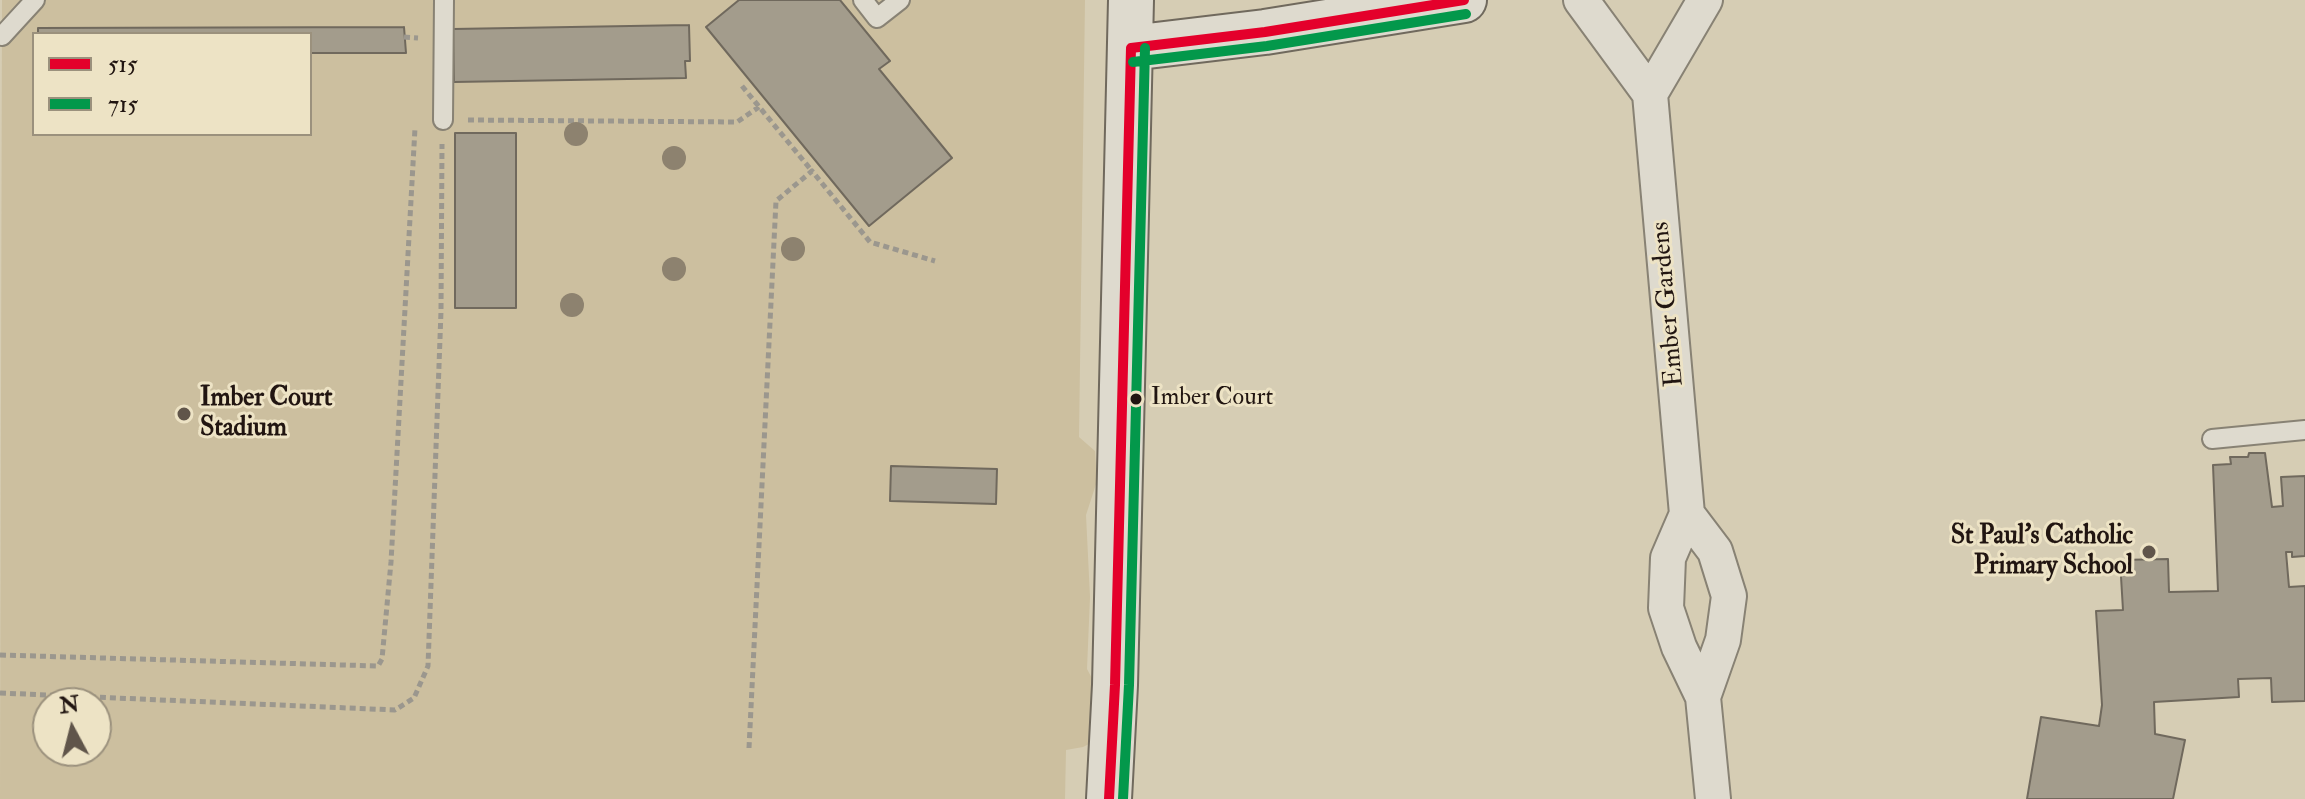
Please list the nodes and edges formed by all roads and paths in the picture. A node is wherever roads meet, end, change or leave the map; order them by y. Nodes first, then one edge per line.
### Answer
1 (35, 0) edge
2 (444, 0) edge
3 (863, 0) edge
4 (900, 0) edge
5 (1131, 0) edge
6 (1464, 0) edge
7 (1581, 0) edge
8 (1705, 0) edge
9 (2, 36) edge
10 (404, 37) dead end
11 (1131, 48) junction
12 (417, 50) dead end
13 (742, 86) dead end
14 (1650, 94) junction
15 (759, 107) junction
16 (415, 118) dead end
17 (443, 120) junction
18 (812, 171) junction
19 (935, 261) dead end
20 (2305, 430) edge
21 (2212, 439) dead end
22 (1687, 514) junction
23 (0, 655) edge
24 (0, 693) edge
25 (1703, 697) junction
26 (749, 748) dead end
27 (1109, 799) edge
28 (1713, 799) edge

1 - 9 lane
2 - 17 lane
3 - 4 lane
5 - 11 main road
6 - 11 main road
7 - 14 street
8 - 14 street
10 - 12 path
11 - 27 main road
13 - 15 path
14 - 22 street, Ember Gardens
15 - 17 path
15 - 18 path
16 - 23 path
17 - 24 path
18 - 19 path
18 - 26 path
20 - 21 lane
22 - 25 street, Ember Gardens
22 - 25 street, Ember Gardens
25 - 28 street, Ember Gardens

